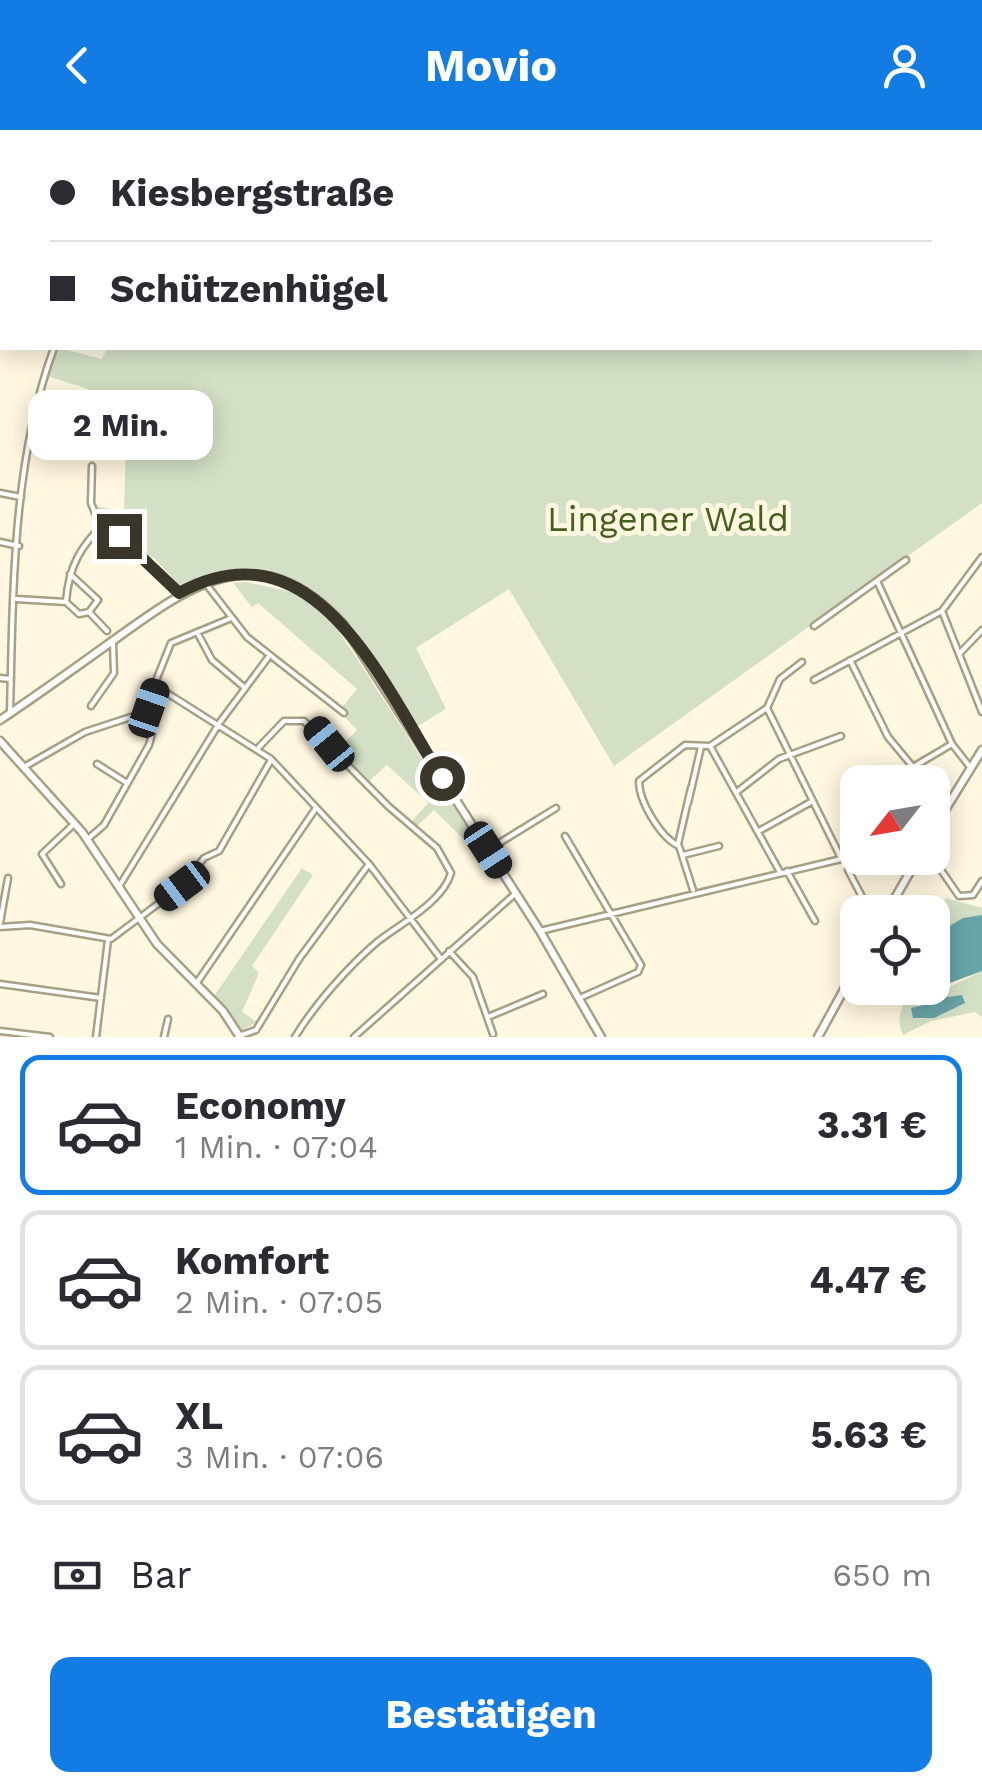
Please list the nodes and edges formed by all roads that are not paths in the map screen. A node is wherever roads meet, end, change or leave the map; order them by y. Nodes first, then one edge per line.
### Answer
1 (53, 350) edge
2 (92, 466) dead end
3 (0, 493) edge
4 (22, 497) junction
5 (105, 523) junction
6 (0, 542) edge
7 (19, 546) junction
8 (982, 557) edge
9 (906, 560) dead end
10 (69, 574) junction
11 (205, 582) junction
12 (878, 582) junction
13 (179, 593) junction
14 (16, 599) junction
15 (66, 602) junction
16 (89, 612) junction
17 (942, 612) junction
18 (229, 619) junction
19 (814, 626) dead end
20 (982, 630) edge
21 (106, 631) dead end
22 (198, 632) junction
23 (902, 632) junction
24 (112, 641) junction
25 (959, 654) junction
26 (270, 655) junction
27 (850, 660) junction
28 (802, 662) dead end
29 (0, 678) edge
30 (10, 679) junction
31 (814, 680) dead end
32 (156, 686) junction
33 (245, 688) junction
34 (91, 706) dead end
35 (767, 708) junction
36 (982, 712) edge
37 (143, 713) junction
38 (344, 713) dead end
39 (10, 714) junction
40 (0, 720) edge
41 (220, 722) junction
42 (841, 736) dead end
43 (0, 741) edge
44 (952, 744) junction
45 (701, 746) junction
46 (710, 746) junction
47 (259, 747) junction
48 (982, 750) edge
49 (788, 756) junction
50 (272, 759) junction
51 (97, 764) dead end
52 (911, 765) edge
53 (916, 765) edge
54 (24, 767) junction
55 (970, 768) junction
56 (128, 783) junction
57 (738, 791) junction
58 (950, 801) edge
59 (812, 802) junction
60 (316, 808) junction
61 (556, 808) dead end
62 (74, 823) junction
63 (758, 831) junction
64 (565, 836) dead end
65 (88, 839) junction
66 (678, 844) junction
67 (720, 846) dead end
68 (488, 850) junction
69 (683, 855) junction
70 (840, 856) edge
71 (840, 858) edge
72 (370, 864) junction
73 (784, 872) junction
74 (945, 875) edge
75 (8, 878) dead end
76 (982, 881) edge
77 (61, 884) dead end
78 (118, 886) junction
79 (693, 891) junction
80 (516, 894) junction
81 (613, 914) junction
82 (410, 918) junction
83 (139, 919) junction
84 (816, 921) dead end
85 (0, 925) edge
86 (540, 931) junction
87 (108, 940) junction
88 (449, 952) junction
89 (441, 959) junction
90 (0, 984) edge
91 (196, 984) junction
92 (543, 994) dead end
93 (840, 997) edge
94 (101, 998) junction
95 (580, 999) junction
96 (168, 1018) dead end
97 (488, 1018) junction
98 (0, 1031) edge
99 (493, 1034) dead end
100 (254, 1035) edge
101 (240, 1036) edge
102 (50, 1037) edge
103 (96, 1037) edge
104 (164, 1037) edge
105 (295, 1037) edge
106 (354, 1037) edge
107 (601, 1037) edge
108 (818, 1037) edge

1 - 4 street
2 - 5 street
3 - 4 street
4 - 7 street
5 - 10 street
5 - 13 street
6 - 7 street
7 - 14 street
8 - 17 street
9 - 12 street
10 - 15 street
10 - 16 street
11 - 13 street
11 - 18 street
11 - 68 street
12 - 19 street
12 - 23 street
13 - 24 street
14 - 15 street
14 - 30 street
15 - 16 street
16 - 21 street
17 - 23 street
17 - 25 street
18 - 22 street
18 - 26 street
20 - 25 street
22 - 32 street
22 - 33 street
23 - 27 street
23 - 44 street
24 - 34 street
24 - 39 street
25 - 36 street
26 - 33 street
26 - 38 street
27 - 31 street
27 - 52 street
28 - 35 street
29 - 30 street
30 - 39 street
32 - 37 street
32 - 41 street
33 - 41 street
35 - 46 street
35 - 49 street
37 - 54 street
37 - 56 street
39 - 40 street
41 - 47 street
41 - 78 street
42 - 49 street
43 - 54 street
44 - 53 street
44 - 55 street
45 - 46 street
45 - 66 street
45 - 66 street
46 - 57 street
47 - 50 street
47 - 82 street
48 - 55 street
49 - 57 street
49 - 59 street
50 - 60 street
50 - 83 street
51 - 56 street
54 - 62 street
55 - 58 street
56 - 65 street
57 - 63 street
59 - 63 street
59 - 70 street
60 - 72 street
60 - 91 street
61 - 68 street
62 - 65 street
62 - 77 street
63 - 73 street
64 - 81 street
65 - 78 street
66 - 69 street
67 - 69 street
68 - 80 street
69 - 79 street
71 - 73 street
72 - 82 street
72 - 100 street
73 - 79 street
73 - 84 street
74 - 76 street
75 - 85 street
78 - 83 street
79 - 81 street
80 - 86 street
80 - 88 street
81 - 86 street
81 - 95 street
82 - 89 street
82 - 105 street
83 - 87 street
83 - 91 street
85 - 87 street
86 - 95 street
87 - 94 street
88 - 89 street
88 - 97 street
89 - 106 street
90 - 94 street
91 - 101 street
92 - 97 street
93 - 108 street
94 - 103 street
95 - 107 street
96 - 104 street
97 - 99 street
98 - 102 street
100 - 101 street

